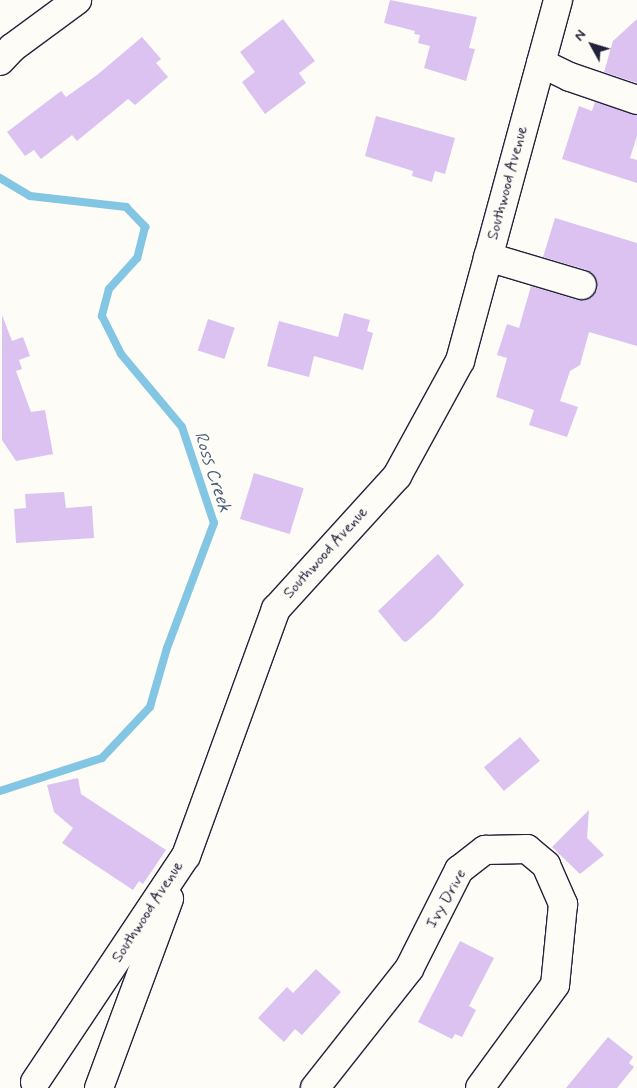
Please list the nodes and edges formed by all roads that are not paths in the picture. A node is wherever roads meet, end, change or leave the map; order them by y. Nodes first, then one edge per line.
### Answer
1 (77, 0) edge
2 (558, 0) edge
3 (0, 61) edge
4 (542, 63) junction
5 (637, 100) edge
6 (488, 257) junction
7 (582, 285) dead end
8 (186, 856) junction
9 (35, 1082) dead end
10 (99, 1088) edge
11 (315, 1088) edge
12 (480, 1088) edge

1 - 3 street
2 - 4 street, Southwood Avenue
4 - 5 street
4 - 6 street, Southwood Avenue
6 - 7 street
6 - 8 street, Southwood Avenue
8 - 9 street, Southwood Avenue
8 - 10 street
11 - 12 street, Ivy Drive

